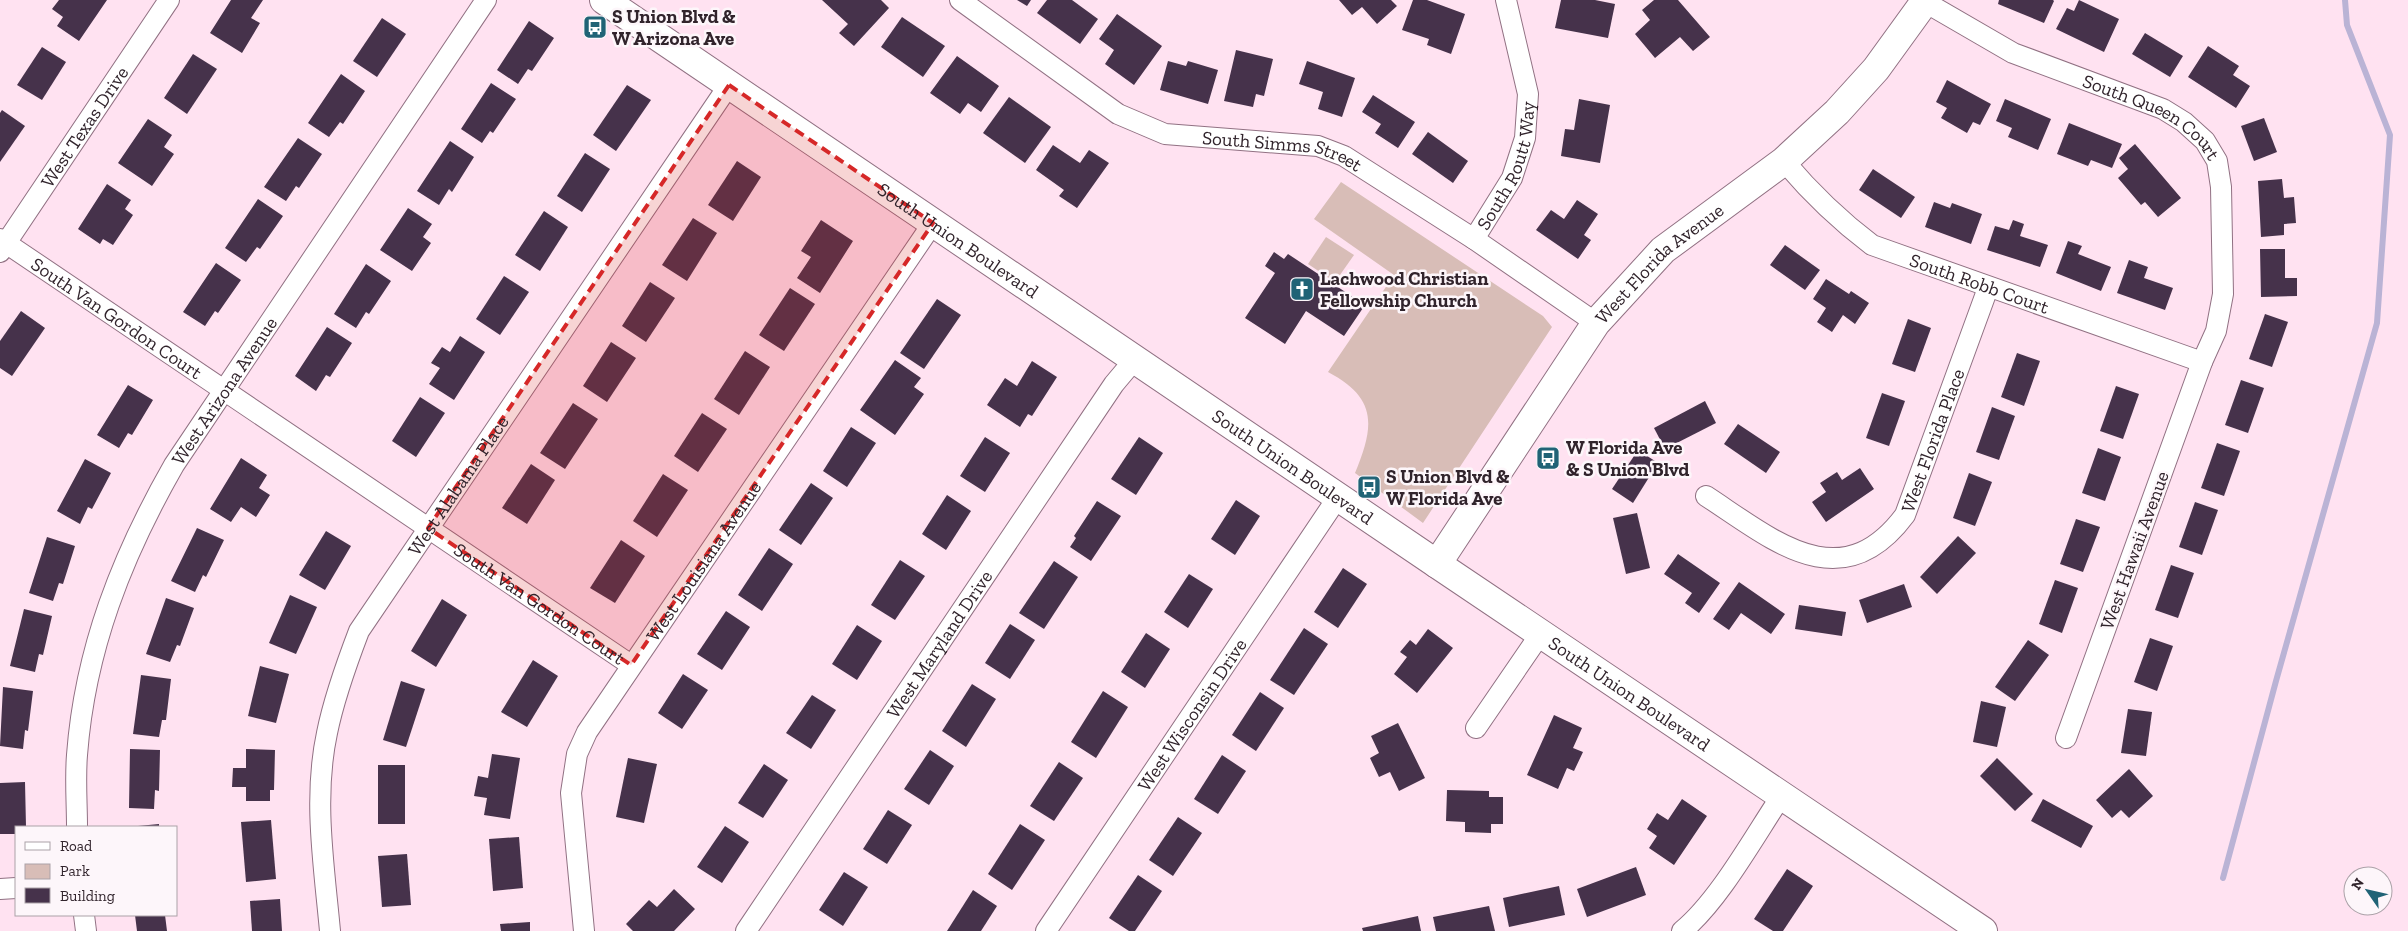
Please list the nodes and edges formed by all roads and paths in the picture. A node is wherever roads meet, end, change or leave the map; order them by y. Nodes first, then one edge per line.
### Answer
1 (169, 0) edge
2 (486, 0) edge
3 (604, 0) edge
4 (960, 0) edge
5 (1506, 0) edge
6 (1926, 1) edge
7 (729, 85) junction
8 (1784, 161) junction
9 (933, 223) junction
10 (1474, 239) junction
11 (2, 245) edge
12 (1988, 288) junction
13 (1596, 323) junction
14 (1135, 359) junction
15 (2202, 362) junction
16 (224, 391) junction
17 (1706, 496) dead end
18 (1338, 497) junction
19 (428, 528) junction
20 (1437, 564) junction
21 (1541, 633) junction
22 (631, 665) junction
23 (1476, 728) dead end
24 (2066, 738) dead end
25 (1782, 794) junction
26 (77, 826) edge
27 (15, 888) edge
28 (0, 889) edge
29 (84, 916) edge
30 (86, 931) edge
31 (330, 931) edge
32 (584, 931) edge
33 (746, 931) edge
34 (1046, 931) edge
35 (1682, 931) edge
36 (1983, 931) edge

1 - 11 street, West Texas Drive
2 - 16 street, West Arizona Avenue
3 - 7 main road, South Union Boulevard
4 - 10 street, South Simms Street
5 - 10 street, South Routt Way
6 - 8 main road, West Florida Avenue
6 - 15 street, South Queen Court
7 - 9 main road, South Union Boulevard
7 - 19 street, West Alabama Place
8 - 12 street, South Robb Court
8 - 13 main road, West Florida Avenue
9 - 14 main road, South Union Boulevard
9 - 22 street, West Louisiana Avenue
10 - 13 street, South Simms Street
11 - 16 street, South Van Gordon Court
12 - 15 street, South Robb Court
12 - 17 street, West Florida Place
13 - 20 main road, West Florida Avenue
14 - 18 main road, South Union Boulevard
14 - 33 street, West Maryland Drive
15 - 24 street, West Hawaii Avenue
16 - 19 street, South Van Gordon Court
16 - 26 street, West Arizona Avenue
18 - 20 main road, South Union Boulevard
18 - 34 street, West Wisconsin Drive
19 - 22 street, South Van Gordon Court
19 - 31 street, West Alabama Place
20 - 21 main road, South Union Boulevard
21 - 23 street
21 - 25 main road, South Union Boulevard
22 - 32 street, West Louisiana Avenue
25 - 35 street
25 - 36 main road, South Union Boulevard
27 - 28 street
29 - 30 street

